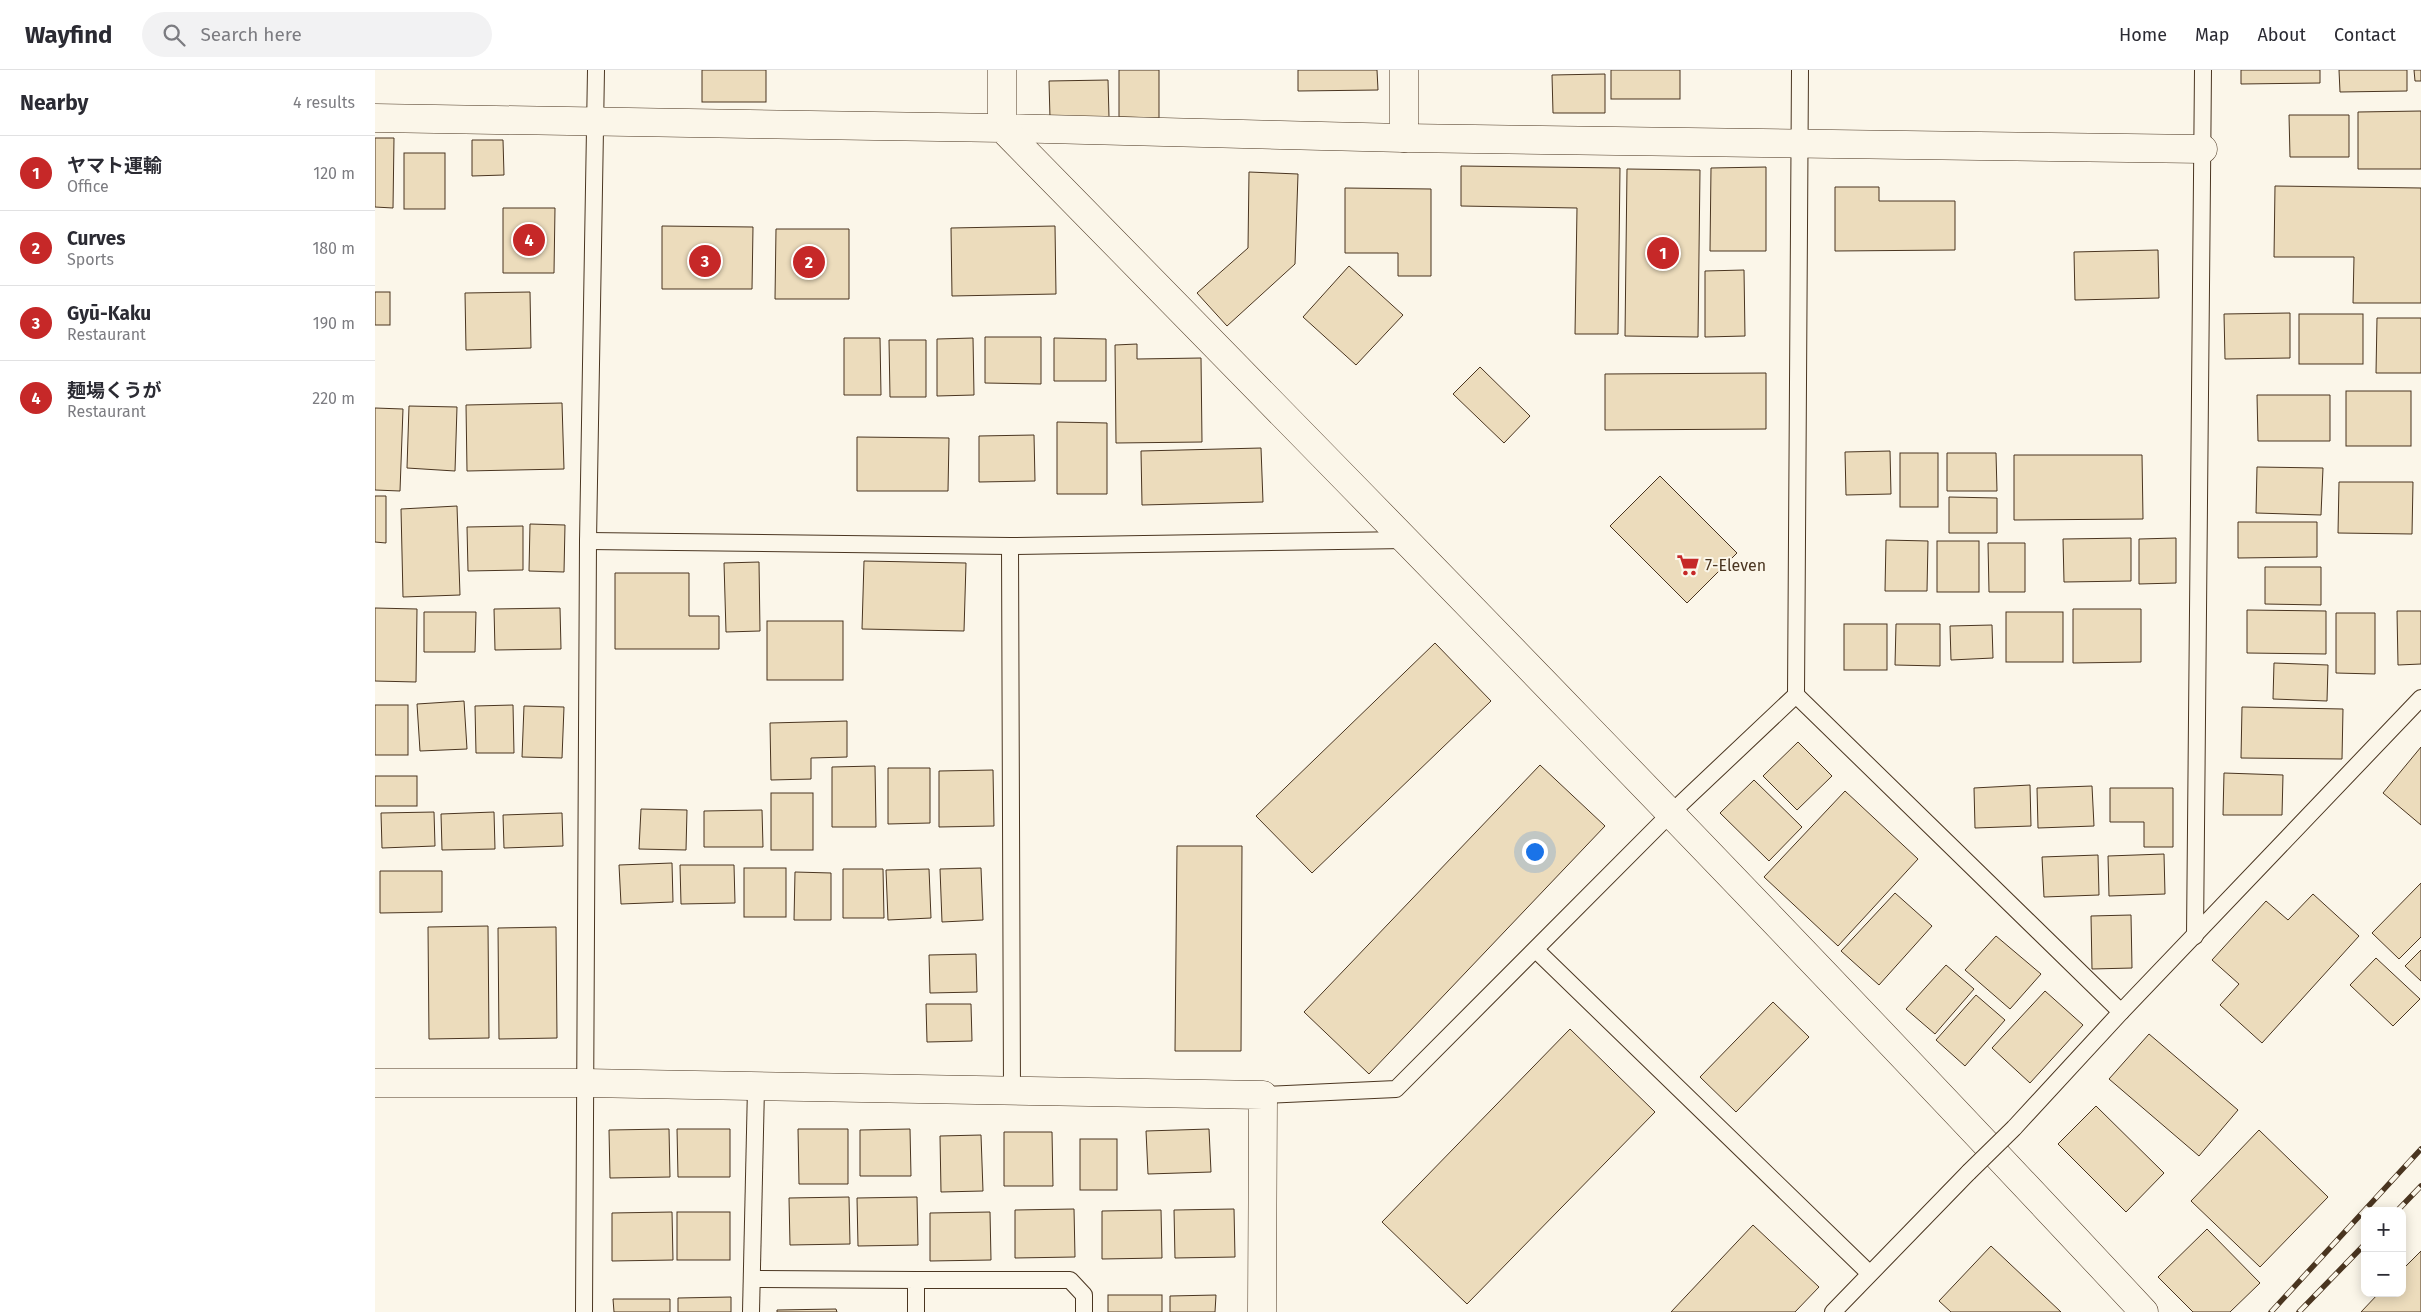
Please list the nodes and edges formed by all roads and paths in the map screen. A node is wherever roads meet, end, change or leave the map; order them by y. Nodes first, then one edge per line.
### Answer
1 (596, 70) edge
2 (1002, 70) edge
3 (1404, 70) edge
4 (1800, 70) edge
5 (2203, 70) edge
6 (375, 118) edge
7 (596, 120) junction
8 (1002, 128) junction
9 (1403, 138) junction
10 (1799, 144) junction
11 (2203, 149) junction
12 (1407, 540) junction
13 (588, 541) junction
14 (1010, 546) junction
15 (1796, 695) junction
16 (2421, 698) edge
17 (1671, 813) junction
18 (2195, 936) junction
19 (1536, 950) junction
20 (2121, 1012) junction
21 (375, 1083) edge
22 (585, 1084) junction
23 (756, 1087) junction
24 (1012, 1092) junction
25 (1263, 1095) junction
26 (1869, 1273) junction
27 (752, 1279) junction
28 (916, 1280) junction
29 (584, 1312) edge
30 (751, 1312) edge
31 (916, 1312) edge
32 (1085, 1312) edge
33 (1262, 1312) edge
34 (1833, 1312) edge
35 (2144, 1312) edge

1 - 7 lane
2 - 8 street
3 - 9 street
4 - 10 lane
5 - 11 lane
6 - 7 street
7 - 8 street
7 - 13 lane
8 - 9 street
8 - 12 street
9 - 10 street
10 - 11 street
10 - 15 lane
11 - 18 lane
12 - 14 lane
12 - 17 street
13 - 14 lane
13 - 22 lane
14 - 24 lane
15 - 17 lane
15 - 20 lane
16 - 18 lane
17 - 19 lane
17 - 35 street
18 - 20 lane
19 - 25 lane
19 - 26 lane
20 - 26 lane, bridge
21 - 22 street
22 - 23 street
22 - 29 lane
23 - 24 street
23 - 27 lane
24 - 25 street
25 - 33 street
26 - 34 lane
27 - 28 lane
27 - 30 lane
28 - 31 lane
28 - 32 lane

